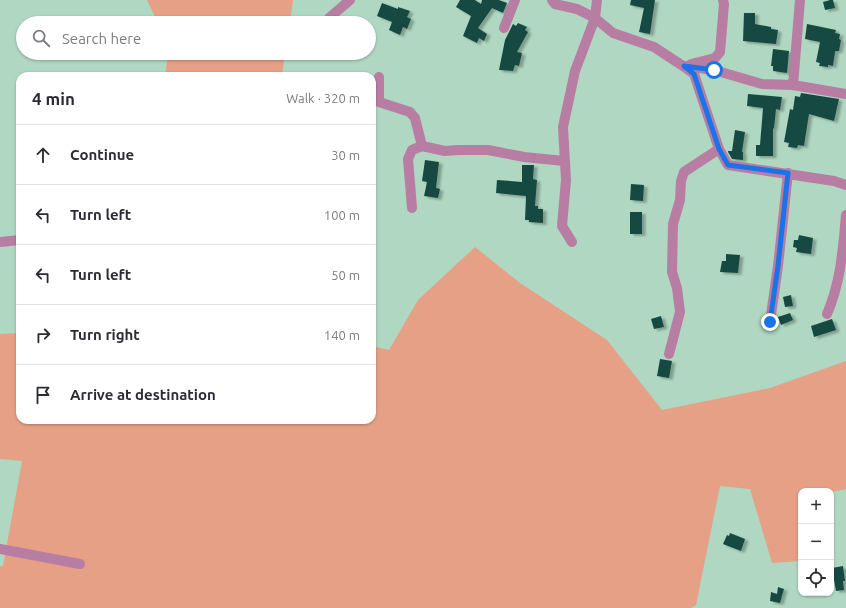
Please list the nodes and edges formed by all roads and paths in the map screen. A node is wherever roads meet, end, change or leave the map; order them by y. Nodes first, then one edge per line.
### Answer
1 (350, 0) edge
2 (515, 0) edge
3 (552, 0) edge
4 (597, 0) edge
5 (723, 0) edge
6 (800, 0) edge
7 (575, 4) edge
8 (331, 16) edge
9 (595, 18) junction
10 (504, 28) dead end
11 (684, 66) junction
12 (379, 77) dead end
13 (793, 85) junction
14 (846, 94) edge
15 (422, 146) junction
16 (719, 149) junction
17 (564, 160) junction
18 (788, 173) junction
19 (846, 185) edge
20 (412, 208) dead end
21 (846, 215) edge
22 (16, 240) edge
23 (0, 242) edge
24 (572, 242) dead end
25 (828, 314) dead end
26 (770, 322) dead end
27 (669, 354) dead end
28 (0, 550) edge
29 (80, 564) dead end

1 - 8 street
2 - 10 street
3 - 7 street
4 - 9 street
5 - 11 street
6 - 13 street
7 - 9 street
9 - 11 street
9 - 17 street
11 - 13 street
11 - 16 street
12 - 15 street
13 - 14 street
15 - 17 street
15 - 20 street
16 - 18 street
16 - 27 street
17 - 24 street
18 - 19 street
18 - 26 street
21 - 25 street
22 - 23 street
28 - 29 street

